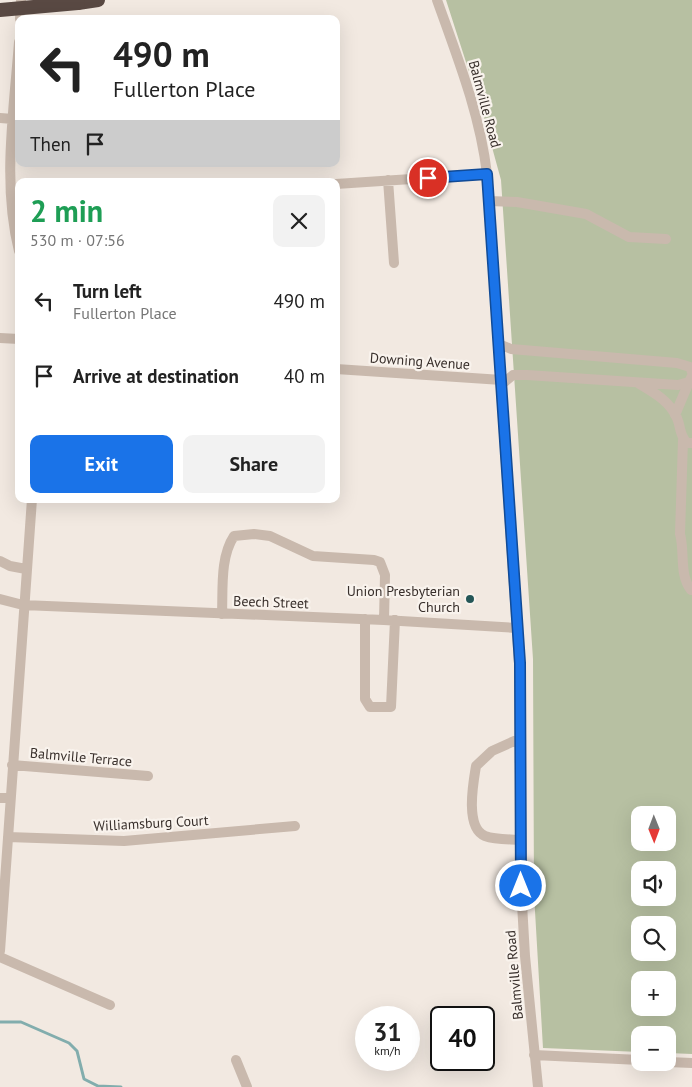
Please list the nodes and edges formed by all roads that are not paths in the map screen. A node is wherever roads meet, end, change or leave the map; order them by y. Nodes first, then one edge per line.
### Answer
1 (21, 0) edge
2 (98, 0) edge
3 (437, 0) edge
4 (0, 10) edge
5 (20, 15) edge
6 (15, 93) edge
7 (0, 118) edge
8 (13, 119) junction
9 (487, 174) junction
10 (388, 180) junction
11 (340, 184) edge
12 (489, 201) junction
13 (15, 231) edge
14 (666, 240) dead end
15 (394, 263) dead end
16 (0, 338) edge
17 (15, 339) edge
18 (499, 344) junction
19 (340, 369) edge
20 (691, 379) edge
21 (502, 382) junction
22 (638, 382) junction
23 (675, 415) junction
24 (688, 442) edge
25 (32, 503) edge
26 (0, 561) edge
27 (26, 569) junction
28 (691, 590) edge
29 (0, 599) edge
30 (23, 606) junction
31 (222, 614) junction
32 (365, 619) junction
33 (384, 620) junction
34 (395, 620) junction
35 (517, 628) junction
36 (521, 738) junction
37 (12, 765) junction
38 (148, 776) dead end
39 (5, 798) edge
40 (295, 826) dead end
41 (8, 837) junction
42 (521, 840) junction
43 (0, 951) edge
44 (0, 956) edge
45 (110, 1005) dead end
46 (534, 1055) junction
47 (236, 1060) dead end
48 (631, 1060) edge
49 (676, 1062) edge
50 (692, 1063) edge
51 (247, 1087) edge
52 (538, 1087) edge

1 - 5 street
2 - 4 highway, bridge
3 - 9 street, Balmville Road
6 - 8 street
7 - 8 street
8 - 13 street
9 - 10 street
9 - 12 street, Balmville Road
10 - 11 street
10 - 15 street
12 - 14 street
12 - 18 street, Balmville Road
16 - 17 street
18 - 20 street
18 - 21 street, Balmville Road
19 - 21 street, Downing Avenue
20 - 22 street
20 - 23 street
21 - 22 street
21 - 35 street, Balmville Road
22 - 23 street
23 - 24 street
24 - 28 street
25 - 27 street
26 - 27 street
27 - 30 street
29 - 30 street, Beech Street
30 - 31 street, Beech Street
30 - 37 street
31 - 32 street, Beech Street
31 - 33 street
32 - 33 street, Beech Street
32 - 34 street
33 - 34 street, Beech Street
34 - 35 street, Beech Street
35 - 36 street, Balmville Road
36 - 42 street, Balmville Road
36 - 42 street
37 - 38 street, Balmville Terrace
37 - 39 street
39 - 41 street
40 - 41 street, Williamsburg Court
41 - 43 street
42 - 46 street, Balmville Road
44 - 45 street
46 - 48 street
46 - 52 street, Balmville Road
47 - 51 street
49 - 50 street

